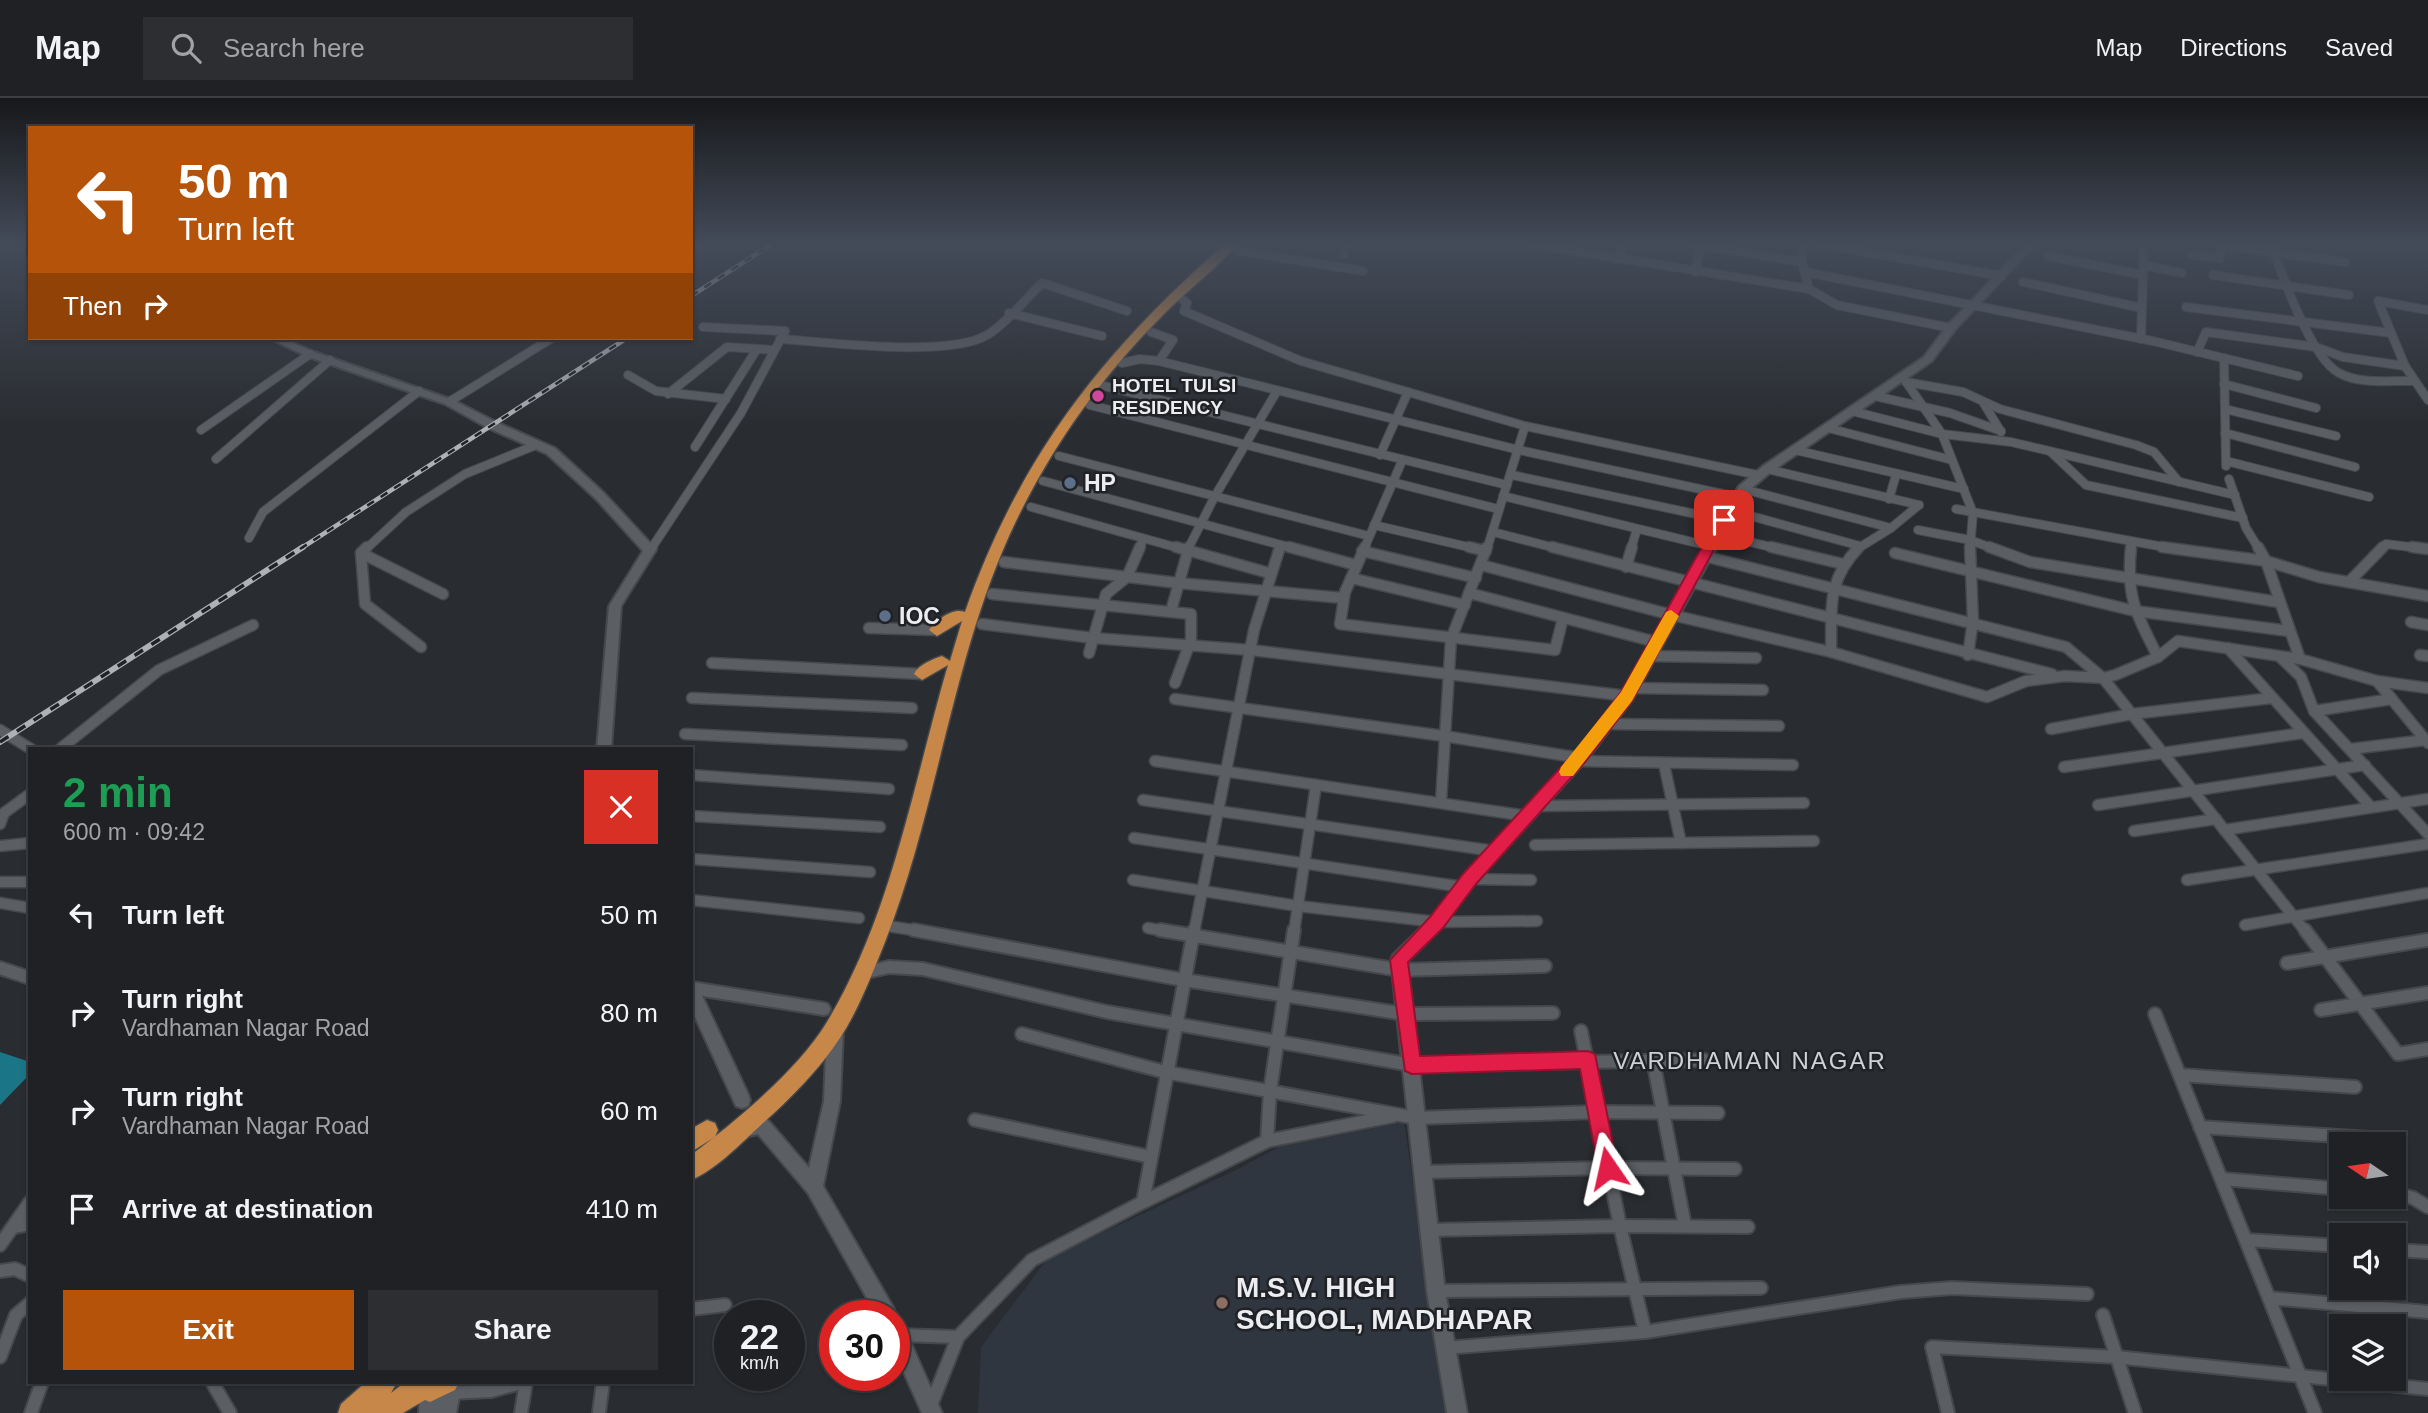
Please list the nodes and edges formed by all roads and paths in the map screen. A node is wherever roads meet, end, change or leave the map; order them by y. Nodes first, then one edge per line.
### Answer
1 (1017, 305) edge
2 (1110, 305) edge
3 (1172, 305) edge
4 (1186, 305) edge
5 (1839, 305) edge
6 (1973, 305) edge
7 (1981, 305) edge
8 (2130, 305) edge
9 (2297, 305) edge
10 (2380, 305) edge
11 (2402, 305) edge
12 (2186, 307) dead end
13 (2142, 308) joint
14 (2428, 310) edge
15 (1127, 311) dead end
16 (1009, 313) junction
17 (1168, 314) dead end
18 (2304, 321) junction
19 (703, 327) dead end
20 (1147, 328) junction
21 (1951, 328) junction
22 (2391, 332) junction
23 (1102, 336) dead end
24 (780, 339) junction
25 (2141, 339) junction
26 (278, 340) edge
27 (549, 340) edge
28 (2316, 347) junction
29 (757, 349) junction
30 (774, 350) junction
31 (2197, 352) junction
32 (310, 354) junction
33 (2224, 358) junction
34 (330, 360) junction
35 (1159, 361) junction
36 (1122, 362) dead end
37 (2404, 366) junction
38 (628, 375) dead end
39 (2298, 376) dead end
40 (1904, 379) junction
41 (2415, 381) junction
42 (2224, 384) junction
43 (1104, 386) joint
44 (419, 391) junction
45 (1277, 391) junction
46 (1408, 392) junction
47 (668, 394) junction
48 (1875, 396) junction
49 (726, 399) junction
50 (2428, 400) edge
51 (449, 402) junction
52 (1086, 402) junction
53 (1983, 402) junction
54 (1919, 406) junction
55 (2316, 408) dead end
56 (2225, 409) junction
57 (1852, 411) junction
58 (1394, 419) junction
59 (1258, 424) junction
60 (1525, 426) junction
61 (1828, 428) junction
62 (1918, 428) junction
63 (201, 430) dead end
64 (2001, 431) junction
65 (2225, 433) junction
66 (1941, 434) junction
67 (2336, 436) dead end
68 (2011, 442) junction
69 (1247, 444) junction
70 (537, 445) junction
71 (695, 447) dead end
72 (1519, 450) junction
73 (1794, 450) junction
74 (2051, 452) junction
75 (1380, 455) junction
76 (1059, 456) dead end
77 (216, 459) dead end
78 (1952, 460) junction
79 (1402, 461) junction
80 (2355, 467) dead end
81 (1762, 472) junction
82 (1512, 475) junction
83 (1896, 475) junction
84 (2229, 479) dead end
85 (1043, 481) dead end
86 (2179, 482) junction
87 (1392, 484) junction
88 (1507, 485) junction
89 (1964, 489) junction
90 (2235, 495) junction
91 (1215, 496) junction
92 (1503, 496) junction
93 (2369, 497) dead end
94 (1888, 499) junction
95 (1733, 504) junction
96 (1031, 507) dead end
97 (1498, 509) junction
98 (1956, 509) dead end
99 (1973, 513) junction
100 (2243, 518) junction
101 (1200, 525) junction
102 (1374, 525) junction
103 (1891, 528) junction
104 (1637, 529) junction
105 (1918, 530) dead end
106 (1493, 532) junction
107 (1369, 536) junction
108 (249, 538) dead end
109 (1143, 540) junction
110 (1970, 540) junction
111 (2131, 543) junction
112 (1281, 545) junction
113 (1710, 545) junction
114 (1860, 546) junction
115 (650, 550) junction
116 (2428, 550) edge
117 (1187, 551) junction
118 (1362, 551) junction
119 (1486, 551) junction
120 (361, 553) junction
121 (1895, 553) dead end
122 (2266, 561) junction
123 (1004, 562) dead end
124 (1843, 564) junction
125 (1356, 565) junction
126 (1481, 565) junction
127 (1626, 567) junction
128 (1972, 571) junction
129 (1269, 573) junction
130 (1127, 577) junction
131 (1350, 578) junction
132 (1476, 578) junction
133 (2128, 579) junction
134 (2349, 582) junction
135 (1178, 583) junction
136 (1689, 584) junction
137 (1833, 588) junction
138 (1265, 591) junction
139 (1469, 593) junction
140 (443, 594) dead end
141 (992, 594) dead end
142 (2428, 596) edge
143 (1343, 598) junction
144 (2278, 603) junction
145 (1465, 605) junction
146 (1103, 606) junction
147 (1171, 611) junction
148 (2135, 611) junction
149 (959, 615) dead end
150 (1672, 615) junction
151 (1563, 618) junction
152 (1832, 618) junction
153 (1973, 621) junction
154 (2411, 622) dead end
155 (982, 624) dead end
156 (253, 625) dead end
157 (2428, 625) edge
158 (869, 628) dead end
159 (937, 630) joint
160 (2289, 631) junction
161 (1093, 638) junction
162 (1451, 639) junction
163 (1656, 642) junction
164 (1189, 644) junction
165 (421, 647) dead end
166 (2228, 648) junction
167 (1251, 650) junction
168 (1831, 652) junction
169 (1089, 653) dead end
170 (1968, 655) junction
171 (1649, 656) junction
172 (2279, 656) junction
173 (2158, 657) junction
174 (1756, 658) dead end
175 (2300, 659) junction
176 (712, 663) dead end
177 (948, 664) junction
178 (922, 674) joint
179 (1449, 674) junction
180 (2065, 676) junction
181 (2103, 678) junction
182 (2377, 681) junction
183 (1175, 683) dead end
184 (2428, 688) edge
185 (1763, 690) dead end
186 (1629, 692) junction
187 (692, 698) dead end
188 (2273, 698) junction
189 (1175, 699) dead end
190 (2392, 699) junction
191 (912, 708) dead end
192 (1239, 709) junction
193 (2315, 710) junction
194 (2132, 714) junction
195 (1606, 724) junction
196 (2412, 724) junction
197 (1779, 726) dead end
198 (2428, 726) edge
199 (2051, 729) dead end
200 (0, 730) edge
201 (2303, 733) junction
202 (685, 734) dead end
203 (1444, 736) junction
204 (2427, 741) edge
205 (902, 745) dead end
206 (28, 747) edge
207 (63, 747) edge
208 (604, 747) edge
209 (2350, 749) junction
210 (2163, 753) junction
211 (1578, 760) junction
212 (1155, 761) dead end
213 (1664, 764) junction
214 (1793, 765) dead end
215 (2365, 765) junction
216 (2064, 767) dead end
217 (2336, 769) junction
218 (1226, 772) junction
219 (693, 775) edge
220 (1316, 785) junction
221 (889, 789) dead end
222 (2193, 790) junction
223 (28, 795) edge
224 (2428, 799) edge
225 (1143, 800) dead end
226 (1441, 802) junction
227 (1804, 803) dead end
228 (2400, 803) junction
229 (1672, 804) junction
230 (2098, 805) dead end
231 (2371, 807) junction
232 (1218, 811) junction
233 (1532, 811) junction
234 (693, 816) edge
235 (2216, 819) junction
236 (1310, 823) junction
237 (0, 824) edge
238 (880, 827) dead end
239 (2224, 830) junction
240 (2134, 831) dead end
241 (2428, 834) edge
242 (1134, 838) dead end
243 (1814, 841) dead end
244 (28, 843) edge
245 (1681, 843) junction
246 (2428, 844) edge
247 (1535, 845) dead end
248 (0, 846) edge
249 (1210, 850) junction
250 (1494, 851) junction
251 (693, 859) edge
252 (1304, 864) junction
253 (2255, 869) junction
254 (870, 872) dead end
255 (1133, 880) dead end
256 (1531, 880) dead end
257 (2187, 880) dead end
258 (0, 882) edge
259 (28, 882) edge
260 (1466, 883) junction
261 (1202, 892) junction
262 (2428, 893) edge
263 (693, 900) edge
264 (0, 903) edge
265 (1298, 906) junction
266 (28, 908) edge
267 (2295, 917) junction
268 (859, 918) dead end
269 (1537, 921) dead end
270 (1437, 922) junction
271 (881, 925) junction
272 (2245, 925) dead end
273 (1148, 928) dead end
274 (1193, 935) junction
275 (2428, 940) edge
276 (1291, 950) junction
277 (2327, 958) junction
278 (2287, 963) dead end
279 (1545, 965) dead end
280 (0, 968) edge
281 (1400, 970) junction
282 (861, 973) junction
283 (28, 977) edge
284 (1184, 980) junction
285 (693, 989) edge
286 (693, 993) edge
287 (2428, 993) edge
288 (1284, 994) junction
289 (2361, 1004) junction
290 (824, 1009) dead end
291 (2321, 1010) dead end
292 (1553, 1013) dead end
293 (1405, 1014) junction
294 (2155, 1014) dead end
295 (1176, 1025) junction
296 (835, 1029) junction
297 (1581, 1031) dead end
298 (1022, 1034) dead end
299 (1279, 1040) junction
300 (2428, 1049) edge
301 (1588, 1060) junction
302 (1653, 1060) junction
303 (1704, 1060) dead end
304 (1412, 1065) junction
305 (1165, 1072) junction
306 (2180, 1075) junction
307 (2355, 1087) dead end
308 (1270, 1091) junction
309 (742, 1100) dead end
310 (1597, 1112) junction
311 (1665, 1112) junction
312 (1718, 1113) dead end
313 (1400, 1115) junction
314 (1416, 1118) junction
315 (975, 1119) dead end
316 (2200, 1127) junction
317 (740, 1131) junction
318 (2329, 1135) edge
319 (1266, 1141) junction
320 (1151, 1157) junction
321 (693, 1168) edge
322 (1608, 1168) junction
323 (1675, 1168) junction
324 (1735, 1170) dead end
325 (1422, 1172) junction
326 (2222, 1179) junction
327 (814, 1187) junction
328 (2329, 1188) edge
329 (2406, 1196) edge
330 (1143, 1202) junction
331 (28, 1205) edge
332 (2428, 1207) edge
333 (28, 1224) edge
334 (1620, 1226) junction
335 (1685, 1226) junction
336 (13, 1227) junction
337 (1748, 1227) dead end
338 (1429, 1230) junction
339 (2246, 1240) junction
340 (0, 1245) edge
341 (2329, 1245) edge
342 (2406, 1251) edge
343 (2428, 1252) edge
344 (0, 1271) edge
345 (28, 1275) edge
346 (1634, 1288) junction
347 (1761, 1288) dead end
348 (1436, 1292) junction
349 (2087, 1294) dead end
350 (2269, 1298) junction
351 (878, 1300) edge
352 (28, 1305) edge
353 (714, 1307) edge
354 (693, 1309) edge
355 (2428, 1312) edge
356 (2103, 1315) dead end
357 (910, 1332) edge
358 (1645, 1332) junction
359 (958, 1336) junction
360 (1445, 1348) junction
361 (0, 1357) edge
362 (2116, 1357) junction
363 (910, 1361) edge
364 (2301, 1378) junction
365 (41, 1384) edge
366 (213, 1384) edge
367 (383, 1384) edge
368 (517, 1384) edge
369 (525, 1384) edge
370 (603, 1384) edge
371 (2428, 1389) edge
372 (438, 1395) edge
373 (932, 1409) edge
374 (31, 1413) edge
375 (230, 1413) edge
376 (350, 1413) edge
377 (379, 1413) edge
378 (521, 1413) edge
379 (599, 1413) edge
380 (1457, 1413) edge
381 (1948, 1413) edge
382 (2135, 1413) edge
383 (2315, 1413) edge

1 - 16 street
2 - 15 street
3 - 20 highway
4 - 46 street
5 - 21 street
6 - 21 street
7 - 25 street
8 - 13 street
9 - 18 street
10 - 22 street
11 - 14 street
12 - 18 street
13 - 25 street
16 - 23 street
16 - 24 street
17 - 20 highway
18 - 22 street
18 - 28 street
19 - 24 street
20 - 35 street
20 - 52 highway
21 - 40 street
22 - 37 street
24 - 30 street
25 - 31 street
26 - 32 street
27 - 51 street
28 - 31 street
28 - 37 street
28 - 41 street
29 - 30 street
29 - 47 street
29 - 49 street
30 - 115 street
31 - 33 street
32 - 34 street
32 - 63 street
33 - 39 street
33 - 42 street
34 - 44 street
34 - 77 street
35 - 36 street
35 - 45 street
37 - 41 street
38 - 47 street
40 - 48 street
40 - 53 street
40 - 54 street
41 - 50 street
42 - 55 street
42 - 56 street
43 - 52 highway
43 - 59 street
44 - 51 street
44 - 108 street
45 - 58 street
45 - 59 street
46 - 58 street
46 - 60 street
47 - 49 street
48 - 54 street
48 - 57 street
49 - 71 street
51 - 70 street
52 - 69 street
52 - 177 highway
53 - 64 street
53 - 86 street
54 - 62 street
54 - 64 street
54 - 66 street
56 - 65 street
56 - 67 street
57 - 61 street
57 - 62 street
58 - 72 street
58 - 75 street
59 - 69 street
59 - 75 street
60 - 72 street
60 - 81 street
61 - 73 street
61 - 78 street
62 - 66 street
64 - 68 street
65 - 80 street
65 - 93 street
66 - 68 street
66 - 78 street
68 - 74 street
69 - 87 street
69 - 91 street
70 - 115 street
70 - 120 street
72 - 82 street
72 - 95 street
73 - 81 street
73 - 83 street
74 - 86 street
74 - 100 street
75 - 79 street
76 - 91 street
78 - 89 street
79 - 87 street
79 - 88 street
81 - 94 street
81 - 95 street
82 - 88 street
82 - 95 street
83 - 89 street
83 - 94 street
84 - 90 street
85 - 101 street
86 - 90 street
87 - 97 street
87 - 102 street
88 - 92 street
89 - 99 street
90 - 100 street
91 - 101 street
91 - 107 street
92 - 97 street
92 - 104 street
94 - 103 street
95 - 103 street
95 - 113 street
95 - 114 street
96 - 109 street
97 - 106 street
98 - 99 street
99 - 110 street
99 - 111 street
100 - 122 street
101 - 112 street
101 - 117 street
102 - 107 street
102 - 119 street
103 - 114 street
104 - 113 street
104 - 127 street
105 - 110 street
106 - 119 street
106 - 127 street
107 - 118 street
109 - 117 street
109 - 130 street
110 - 128 street
110 - 133 street
111 - 122 street
111 - 133 street
112 - 125 street
112 - 129 street
113 - 124 street
113 - 136 street
113 - 137 street
114 - 124 street
115 - 208 street
116 - 134 street
117 - 129 street
117 - 135 street
118 - 125 street
118 - 132 street
119 - 126 street
120 - 140 street
120 - 165 street
121 - 128 street
122 - 134 street
122 - 144 street
123 - 130 street
124 - 137 street
125 - 131 street
126 - 132 street
126 - 150 street
127 - 136 street
128 - 148 street
128 - 153 street
129 - 138 street
130 - 135 street
130 - 146 street
131 - 143 street
131 - 145 street
132 - 139 street
133 - 144 street
133 - 148 street
134 - 142 street
135 - 138 street
135 - 147 street
136 - 150 street
136 - 152 street
137 - 152 street
137 - 153 street
138 - 143 street
138 - 167 street
139 - 145 street
139 - 151 street
141 - 146 street
143 - 162 street
144 - 160 street
145 - 162 street
146 - 147 street
146 - 161 street
147 - 164 street
148 - 160 street
148 - 173 street
149 - 159 highway
150 - 163 street
150 - 168 street
151 - 162 street
151 - 163 street
152 - 168 street
152 - 170 street
153 - 170 street
153 - 181 street
154 - 157 street
155 - 161 street
156 - 207 street
158 - 159 street
160 - 175 street
161 - 164 street
161 - 169 street
162 - 179 street
163 - 171 street
164 - 167 street
164 - 183 street
166 - 172 street
166 - 173 street
166 - 188 street
167 - 179 street
167 - 192 street
168 - 180 street
170 - 180 street
171 - 174 street
171 - 186 street
172 - 175 street
172 - 193 street
173 - 181 street
175 - 182 street
176 - 178 street
177 - 178 highway
177 - 271 highway
179 - 186 street
179 - 203 street
180 - 181 street
181 - 194 street
182 - 184 street
182 - 190 street
185 - 186 street
186 - 195 street
187 - 191 street
188 - 194 street
188 - 201 street
189 - 192 street
190 - 193 street
190 - 196 street
192 - 203 street
192 - 218 street
193 - 209 street
194 - 199 street
194 - 210 street
195 - 197 street
195 - 211 street
196 - 198 street
196 - 204 street
200 - 206 street
201 - 210 street
201 - 217 street
202 - 205 street
203 - 211 street
203 - 226 street
204 - 209 street
209 - 215 street
210 - 216 street
210 - 222 street
211 - 213 street
211 - 233 street
212 - 218 street
213 - 214 street
213 - 229 street
215 - 217 street
215 - 228 street
217 - 222 street
217 - 231 street
218 - 220 street
218 - 232 street
219 - 221 street
220 - 226 street
220 - 236 street
222 - 230 street
222 - 235 street
223 - 237 street
224 - 228 street
225 - 232 street
226 - 233 street
227 - 229 street
228 - 231 street
228 - 241 street
229 - 233 street
229 - 245 street
231 - 239 street
232 - 236 street
232 - 249 street
233 - 250 street
234 - 238 street
235 - 239 street
235 - 240 street
236 - 250 street
236 - 252 street
239 - 253 street
242 - 249 street
243 - 245 street
244 - 248 street
245 - 247 street
246 - 253 street
249 - 252 street
249 - 261 street
250 - 260 street
251 - 254 street
252 - 260 street
252 - 265 street
253 - 257 street
253 - 267 street
255 - 261 street
256 - 260 street
258 - 259 street
260 - 270 street
261 - 265 street
261 - 274 street
262 - 267 street
263 - 268 street
264 - 266 street
265 - 270 street
265 - 276 street
267 - 272 street
267 - 277 street
269 - 270 street
270 - 281 street
271 - 282 highway
271 - 284 street
273 - 274 street
274 - 276 street
274 - 284 street
275 - 277 street
276 - 281 street
276 - 288 street
277 - 278 street
277 - 289 street
279 - 281 street
280 - 283 street
281 - 293 street
282 - 295 street
282 - 296 highway
284 - 288 street
284 - 295 street
285 - 290 street
286 - 309 street
287 - 289 street
288 - 293 street
288 - 299 street
289 - 291 street
289 - 300 street
292 - 293 street
293 - 304 street
294 - 306 street
295 - 299 street
295 - 305 street
296 - 317 highway
296 - 327 street
297 - 301 street
298 - 305 street
299 - 304 street
299 - 308 street
301 - 302 street
301 - 304 street
301 - 310 street
302 - 303 street
302 - 311 street
304 - 314 street
305 - 308 street
305 - 320 street
306 - 307 street
306 - 316 street
308 - 313 street
308 - 319 street
310 - 311 street
310 - 314 street
310 - 322 street
311 - 312 street
311 - 323 street
313 - 314 street
313 - 319 street
314 - 325 street
315 - 320 street
316 - 318 street
316 - 326 street
317 - 321 highway
317 - 327 street
319 - 330 street
320 - 330 street
322 - 323 street
322 - 325 street
322 - 334 street
323 - 324 street
323 - 335 street
325 - 338 street
326 - 328 street
326 - 339 street
327 - 351 street
329 - 332 street
330 - 359 street
331 - 336 street
333 - 336 street
334 - 335 street
334 - 338 street
334 - 346 street
335 - 337 street
336 - 340 street
338 - 348 street
339 - 341 street
339 - 350 street
342 - 343 street
344 - 345 street
346 - 347 street
346 - 348 street
346 - 358 street
348 - 360 street
349 - 358 street
350 - 355 street
350 - 364 street
352 - 361 street
353 - 354 street
356 - 362 street
357 - 359 street
358 - 360 street
359 - 373 street
360 - 380 street
362 - 364 street
362 - 381 street
362 - 382 street
363 - 373 street
364 - 371 street
364 - 383 street
365 - 374 street
366 - 375 street
367 - 376 highway
368 - 372 street
369 - 378 street
370 - 379 street
372 - 377 highway

